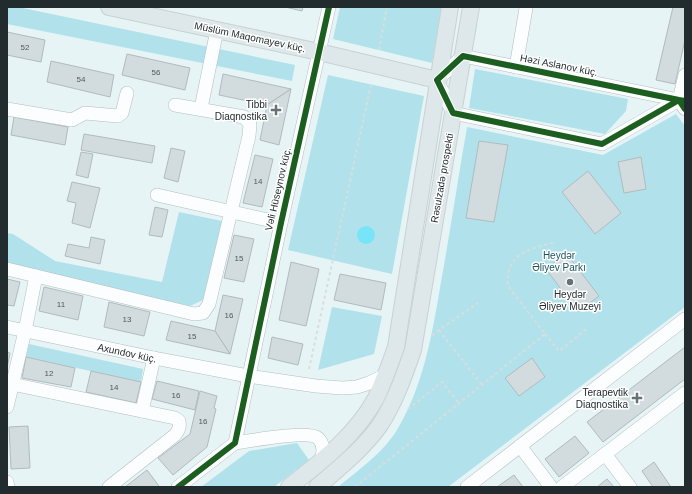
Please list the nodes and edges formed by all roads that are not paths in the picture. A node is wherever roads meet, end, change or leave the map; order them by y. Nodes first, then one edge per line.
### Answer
1 (109, 7) edge
2 (329, 7) edge
3 (450, 7) edge
4 (471, 7) edge
5 (526, 8) dead end
6 (217, 30) junction
7 (319, 52) junction
8 (463, 56) junction
9 (516, 67) junction
10 (685, 75) edge
11 (437, 80) junction
12 (127, 93) dead end
13 (683, 103) edge
14 (175, 105) dead end
15 (201, 108) junction
16 (7, 109) edge
17 (453, 113) junction
18 (157, 195) dead end
19 (231, 211) junction
20 (281, 223) junction
21 (7, 269) edge
22 (36, 276) junction
23 (685, 319) edge
24 (7, 327) edge
25 (25, 331) junction
26 (154, 358) junction
27 (386, 375) junction
28 (248, 376) junction
29 (9, 383) edge
30 (685, 393) edge
31 (7, 407) edge
32 (142, 411) junction
33 (235, 443) junction
34 (520, 446) junction
35 (605, 454) junction
36 (321, 461) junction
37 (7, 482) edge
38 (8, 487) edge
39 (109, 487) edge
40 (178, 487) edge
41 (289, 487) edge
42 (317, 487) edge
43 (467, 487) edge
44 (551, 487) edge
45 (562, 487) edge
46 (630, 487) edge

1 - 6 main road, Müslüm Maqomayev küç.
2 - 7 street, Vəli Hüseynov küç.
3 - 11 main road, Rəsulzadə prospekti
4 - 8 main road, Rəsulzadə prospekti
5 - 9 street
6 - 7 main road, Müslüm Maqomayev küç.
6 - 15 street
7 - 11 main road, Müslüm Maqomayev küç.
7 - 20 street, Vəli Hüseynov küç.
8 - 9 street, Həzi Aslanov küç.
8 - 11 street
8 - 17 main road, Rəsulzadə prospekti
9 - 13 street, Həzi Aslanov küç.
10 - 13 street
11 - 17 street
11 - 27 main road, Rəsulzadə prospekti
12 - 16 street
13 - 17 street
14 - 15 street
15 - 19 street
17 - 42 main road, Rəsulzadə prospekti
18 - 19 street
19 - 20 street
19 - 22 street
20 - 28 street, Vəli Hüseynov küç.
21 - 22 street
22 - 25 street
23 - 34 street
24 - 25 street, Axundov küç.
25 - 26 street, Axundov küç.
25 - 29 street
26 - 28 street, Axundov küç.
26 - 32 street
27 - 28 street, Axundov küç.
27 - 36 main road, Rəsulzadə prospekti
28 - 33 street, Vəli Hüseynov küç.
29 - 31 street
29 - 32 street
30 - 35 street
32 - 39 street
33 - 36 street
33 - 40 street
34 - 43 street
34 - 44 street
35 - 45 street
35 - 46 street
36 - 41 main road, Rəsulzadə prospekti
37 - 38 street

